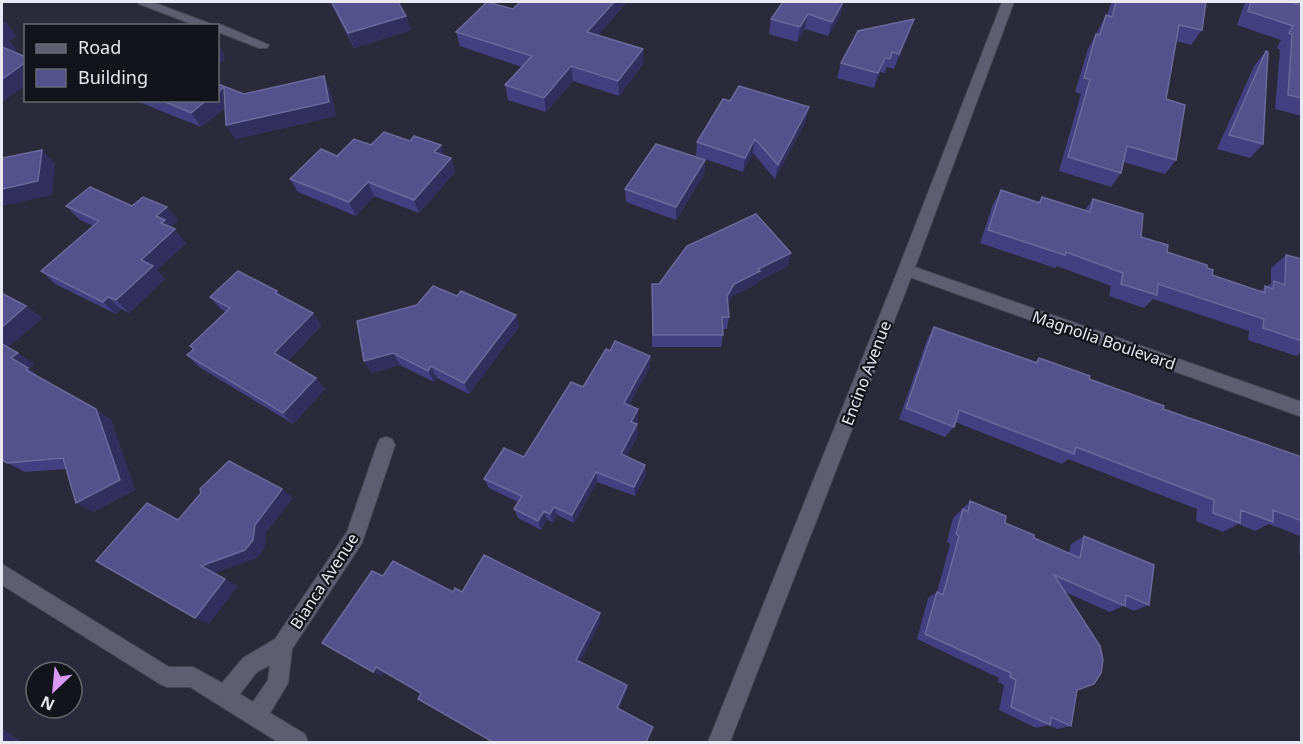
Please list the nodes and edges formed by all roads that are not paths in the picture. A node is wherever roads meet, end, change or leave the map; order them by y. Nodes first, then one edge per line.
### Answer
1 (142, 2) edge
2 (1008, 2) edge
3 (203, 24) edge
4 (219, 28) edge
5 (263, 45) dead end
6 (906, 270) junction
7 (1302, 410) edge
8 (386, 445) dead end
9 (2, 574) edge
10 (282, 646) junction
11 (225, 697) junction
12 (256, 716) junction
13 (297, 742) edge
14 (719, 742) edge

1 - 3 street
2 - 6 street, Encino Avenue
4 - 5 street
6 - 7 street, Magnolia Boulevard
6 - 14 street, Encino Avenue
8 - 10 street, Bianca Avenue
9 - 11 street
10 - 11 street, Bianca Avenue
10 - 12 street, Bianca Avenue
11 - 12 street
12 - 13 street

